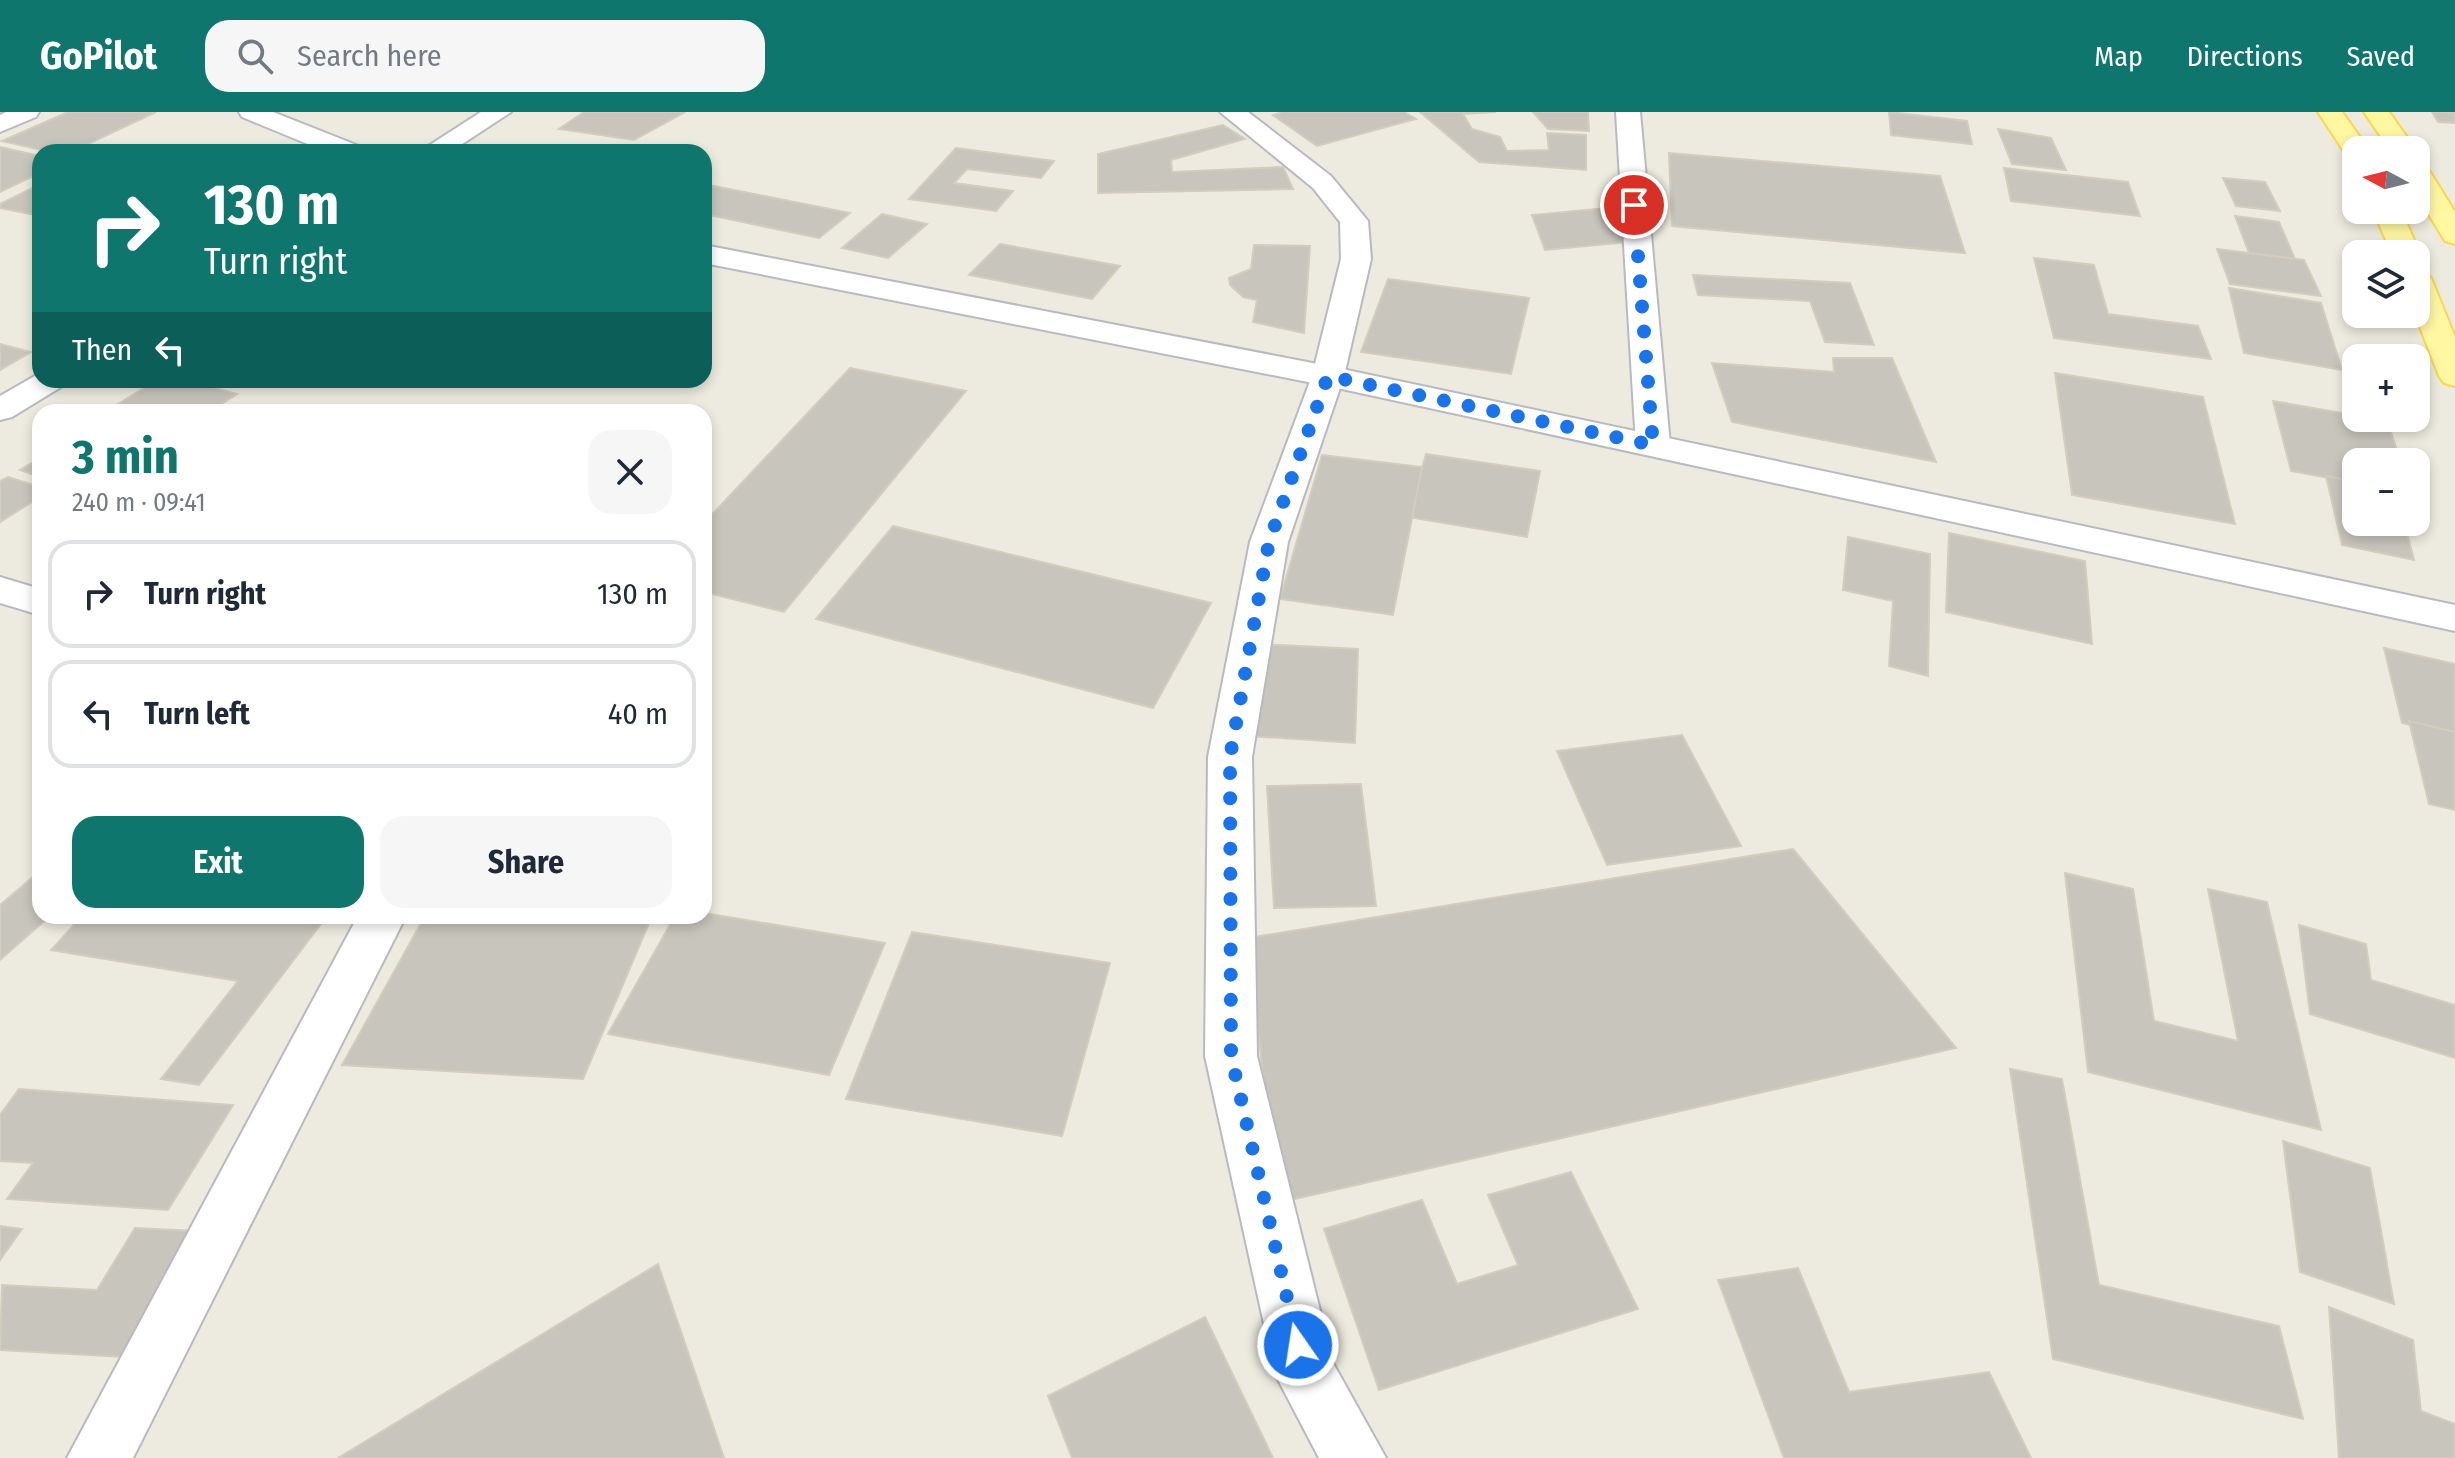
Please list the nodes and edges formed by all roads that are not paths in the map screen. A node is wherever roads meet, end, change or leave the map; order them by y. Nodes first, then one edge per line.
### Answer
1 (27, 112) edge
2 (251, 112) edge
3 (499, 112) edge
4 (1232, 112) edge
5 (1628, 112) edge
6 (2330, 112) edge
7 (2376, 112) edge
8 (0, 124) edge
9 (2346, 136) edge
10 (2393, 136) edge
11 (330, 144) edge
12 (445, 144) edge
13 (2430, 193) edge
14 (2455, 235) edge
15 (712, 256) edge
16 (2430, 313) edge
17 (1328, 376) junction
18 (2455, 376) edge
19 (37, 388) edge
20 (0, 410) edge
21 (1653, 445) junction
22 (0, 590) edge
23 (32, 600) edge
24 (2455, 618) edge
25 (378, 924) edge
26 (99, 1458) edge
27 (1354, 1458) edge

1 - 8 street
2 - 11 street
3 - 12 street
4 - 17 street
5 - 21 street
6 - 9 main road
7 - 10 main road
13 - 14 main road
15 - 17 street
16 - 18 main road
17 - 21 street
17 - 27 street
19 - 20 street
21 - 24 street
22 - 23 street
25 - 26 street

